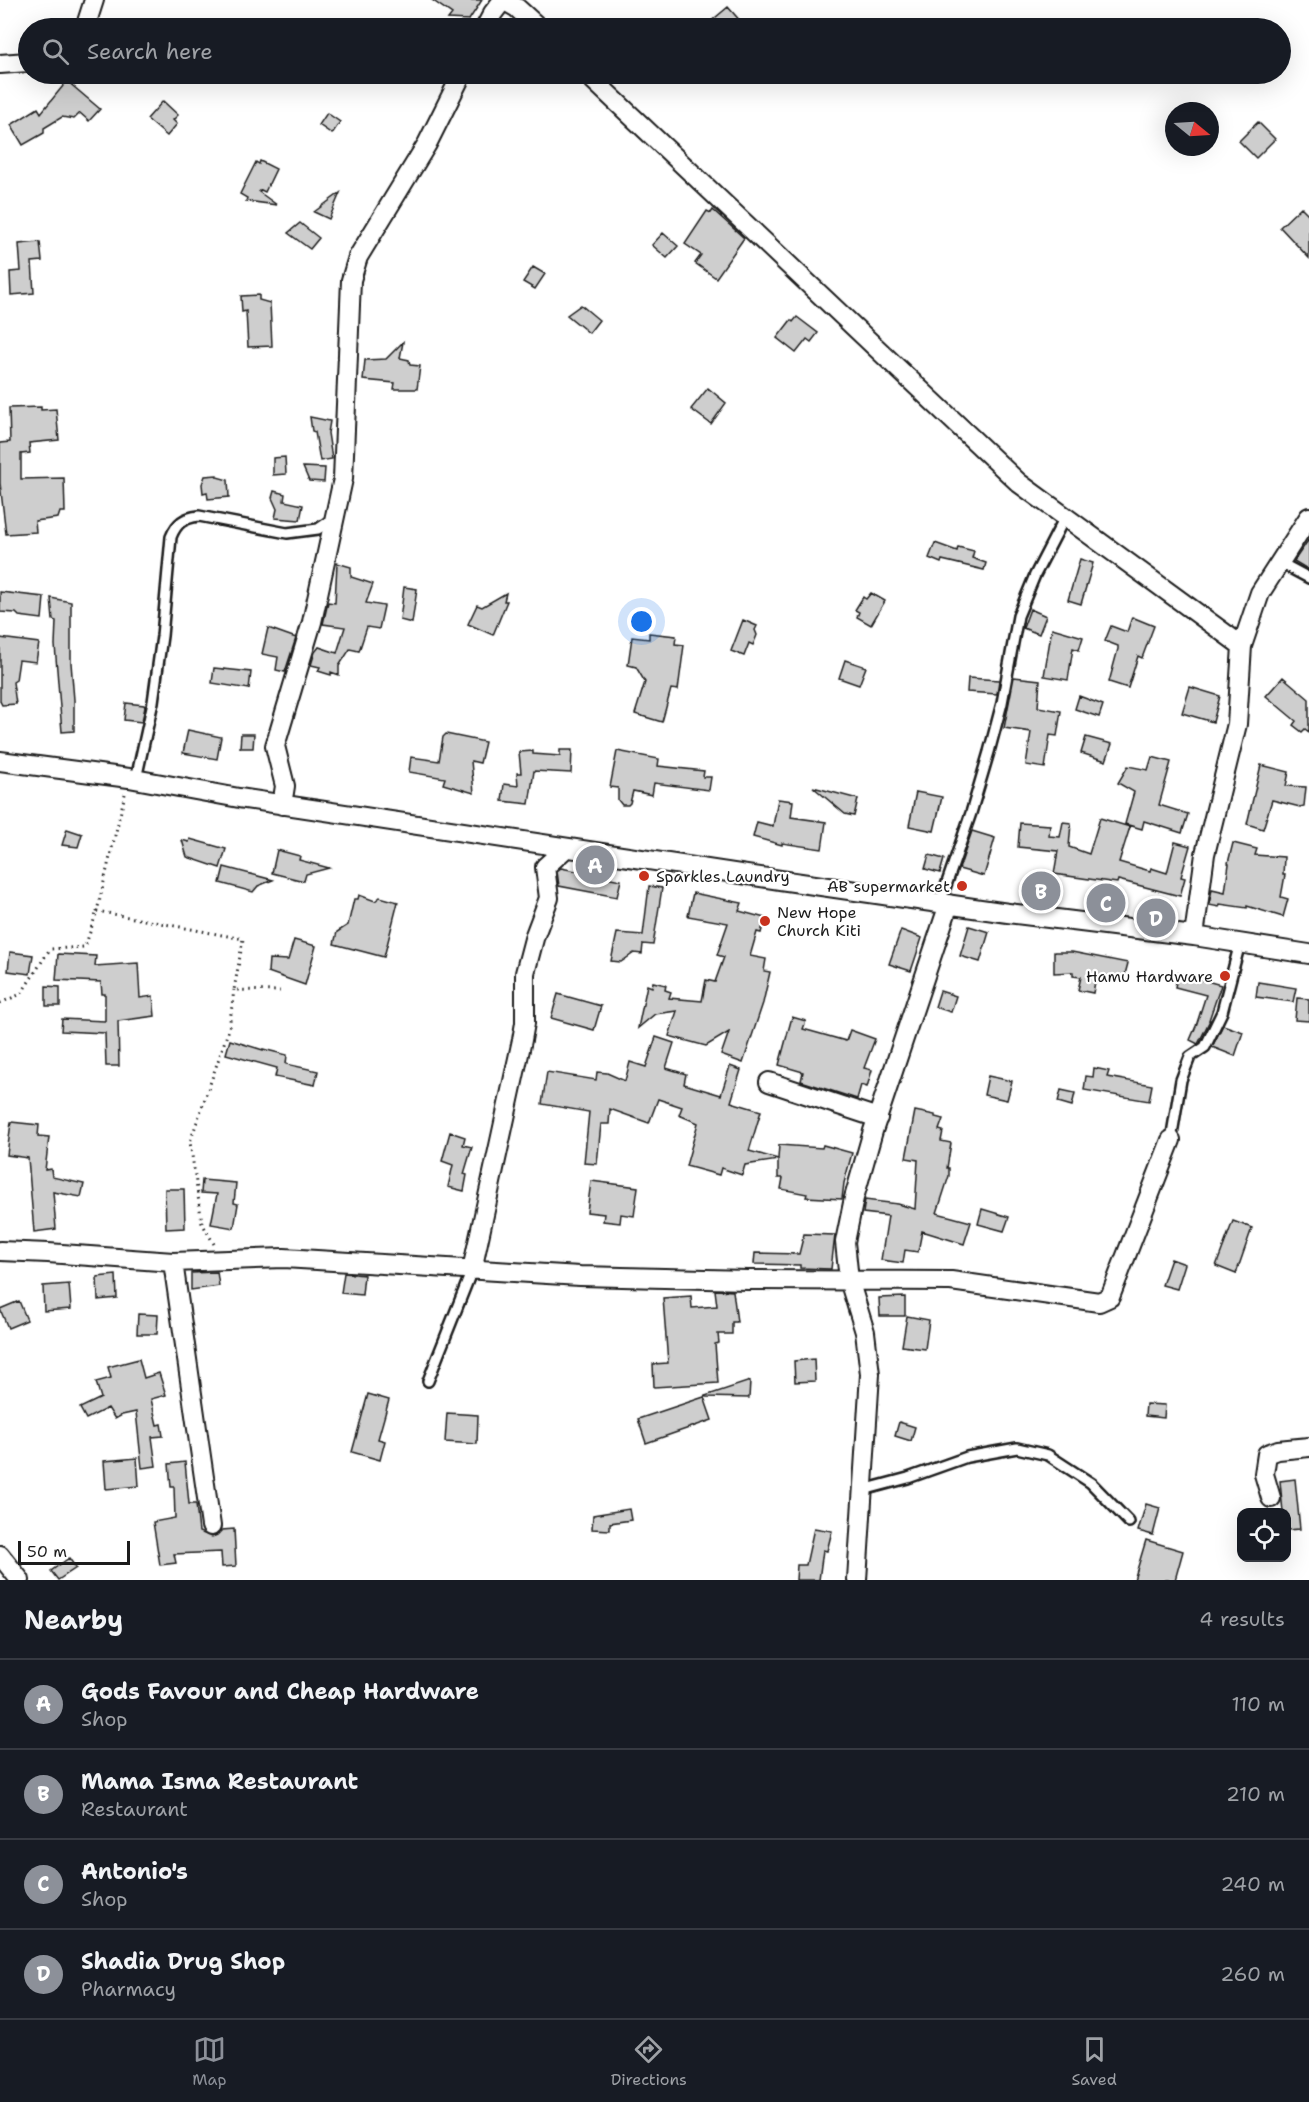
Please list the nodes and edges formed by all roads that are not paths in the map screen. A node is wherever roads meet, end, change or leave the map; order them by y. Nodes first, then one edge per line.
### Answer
1 (94, 0) edge
2 (88, 18) edge
3 (490, 18) edge
4 (528, 18) edge
5 (18, 63) edge
6 (0, 64) edge
7 (457, 84) edge
8 (598, 84) edge
9 (335, 517) junction
10 (1065, 517) junction
11 (1309, 517) edge
12 (1279, 562) junction
13 (1309, 578) edge
14 (1242, 646) junction
15 (0, 761) edge
16 (133, 779) junction
17 (282, 805) junction
18 (566, 848) junction
19 (944, 904) junction
20 (1194, 936) junction
21 (1240, 943) junction
22 (1309, 954) edge
23 (769, 1082) dead end
24 (878, 1118) junction
25 (1171, 1140) joint
26 (0, 1251) edge
27 (173, 1262) junction
28 (472, 1270) junction
29 (849, 1280) junction
30 (428, 1381) dead end
31 (1309, 1447) edge
32 (863, 1490) junction
33 (1271, 1498) dead end
34 (1129, 1522) dead end
35 (212, 1526) dead end
36 (0, 1555) edge
37 (17, 1579) edge
38 (857, 1580) edge

1 - 2 street
3 - 4 street
5 - 6 street
7 - 9 street
8 - 10 street
9 - 16 lane
9 - 17 street
10 - 14 street
10 - 19 lane
11 - 12 street
12 - 13 lane
12 - 14 street
14 - 20 street
15 - 16 street
16 - 17 street
17 - 18 street
18 - 19 street
18 - 28 street
19 - 20 street
19 - 24 street
20 - 21 street
21 - 22 street
21 - 25 lane
23 - 24 street
24 - 29 street
25 - 29 street
26 - 27 street
27 - 28 street
27 - 35 street
28 - 29 street
28 - 30 lane
29 - 32 street
31 - 33 street
32 - 34 lane
32 - 38 street
36 - 37 street

